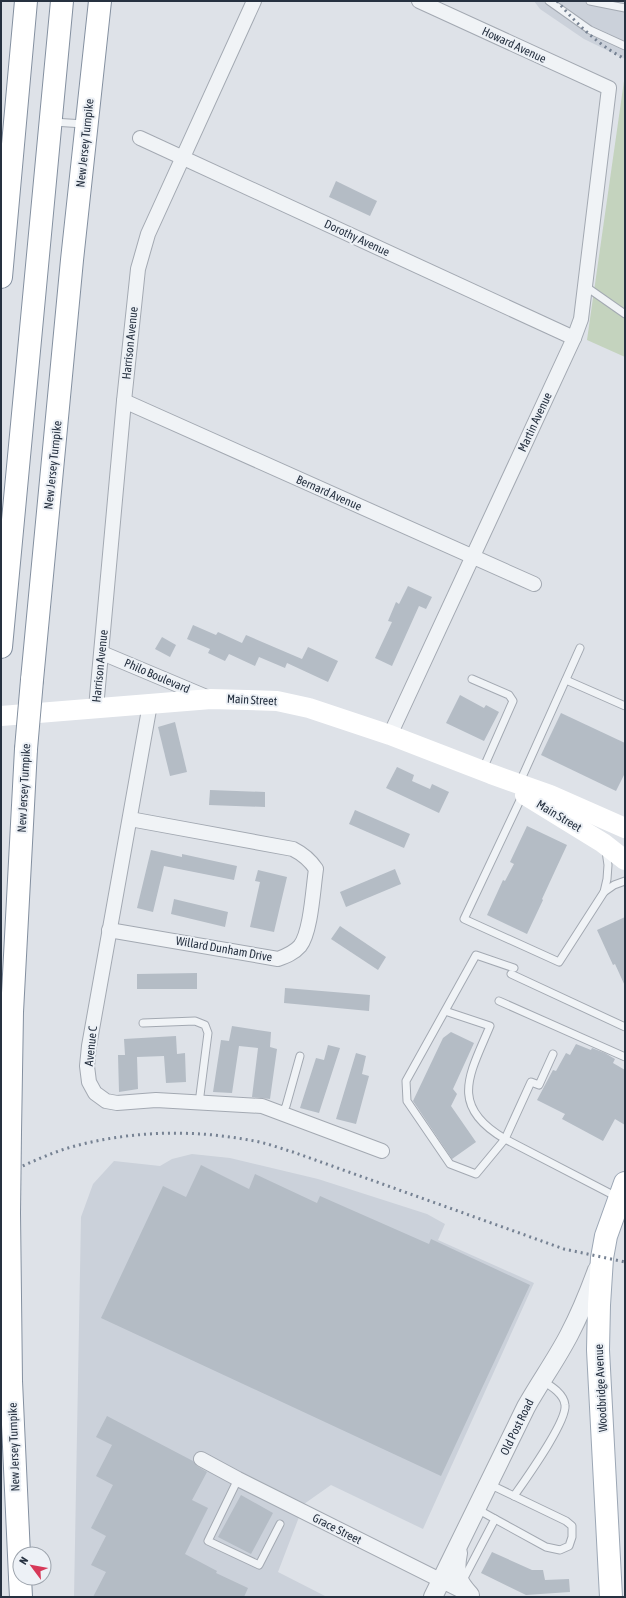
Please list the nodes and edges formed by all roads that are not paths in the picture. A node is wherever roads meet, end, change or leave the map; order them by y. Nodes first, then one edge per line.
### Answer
1 (26, 1) edge
2 (62, 1) edge
3 (100, 1) edge
4 (254, 1) edge
5 (419, 1) edge
6 (590, 1) edge
7 (552, 2) edge
8 (625, 8) edge
9 (625, 46) edge
10 (609, 88) joint
11 (51, 121) junction
12 (87, 124) junction
13 (140, 138) dead end
14 (182, 159) junction
15 (1, 277) edge
16 (585, 285) junction
17 (625, 314) edge
18 (574, 338) junction
19 (124, 401) junction
20 (472, 557) junction
21 (534, 584) dead end
22 (1, 647) edge
23 (580, 648) dead end
24 (102, 653) junction
25 (472, 679) dead end
26 (566, 680) junction
27 (211, 699) junction
28 (150, 704) junction
29 (625, 706) edge
30 (96, 708) junction
31 (1, 716) edge
32 (390, 735) junction
33 (486, 773) junction
34 (520, 789) junction
35 (130, 819) junction
36 (625, 828) edge
37 (603, 843) junction
38 (625, 860) edge
39 (625, 881) edge
40 (604, 892) junction
41 (109, 930) junction
42 (499, 1001) dead end
43 (445, 1011) junction
44 (143, 1023) dead end
45 (625, 1027) edge
46 (553, 1054) dead end
47 (300, 1056) dead end
48 (625, 1057) edge
49 (199, 1103) junction
50 (281, 1114) junction
51 (505, 1139) junction
52 (382, 1151) dead end
53 (622, 1190) edge
54 (602, 1258) junction
55 (541, 1380) junction
56 (201, 1459) dead end
57 (238, 1479) junction
58 (489, 1484) junction
59 (514, 1496) junction
60 (477, 1509) junction
61 (495, 1519) junction
62 (280, 1524) dead end
63 (459, 1545) junction
64 (19, 1546) edge
65 (20, 1586) edge
66 (437, 1589) edge
67 (466, 1592) edge
68 (21, 1597) edge
69 (611, 1597) edge

1 - 15 main road
2 - 11 main road
3 - 12 main road, New Jersey Turnpike
4 - 14 street, Harrison Avenue
5 - 10 street, Howard Avenue
6 - 8 lane
7 - 9 lane
10 - 16 street, Martin Avenue
11 - 12 lane
11 - 22 main road
12 - 64 main road, New Jersey Turnpike, bridge
13 - 14 street, Dorothy Avenue
14 - 18 street, Dorothy Avenue
14 - 19 street, Harrison Avenue
16 - 17 lane
16 - 18 street, Martin Avenue
18 - 20 street, Martin Avenue
19 - 20 street, Bernard Avenue
19 - 24 street, Harrison Avenue
20 - 21 street, Bernard Avenue
20 - 32 street, Martin Avenue
23 - 26 lane
24 - 27 street, Philo Boulevard
24 - 30 street, Harrison Avenue
25 - 33 lane
26 - 29 lane
26 - 34 lane
27 - 28 main road, Main Street
27 - 32 main road, Main Street
28 - 30 main road, Main Street
28 - 35 street, Avenue C
30 - 31 main road, Main Street
32 - 33 main road, Main Street
33 - 34 main road, Main Street
34 - 36 main road, Main Street
34 - 37 main road, Main Street
34 - 40 lane
35 - 41 street, Avenue C
35 - 41 street, Willard Dunham Drive
37 - 38 main road, Main Street
37 - 40 lane
39 - 40 lane
41 - 49 street, Avenue C
42 - 48 lane
43 - 45 lane
43 - 51 lane
43 - 51 lane
44 - 49 lane
46 - 51 lane
47 - 50 lane
49 - 50 street, Avenue C
50 - 52 street, Avenue C
51 - 53 lane
53 - 54 main road, Woodbridge Avenue
54 - 55 street, Old Post Road
54 - 69 main road, Woodbridge Avenue
55 - 58 street, Old Post Road
55 - 59 lane
56 - 57 street, Grace Street
57 - 62 lane
57 - 66 street, Grace Street
58 - 59 lane
58 - 60 street, Old Post Road
59 - 61 lane
60 - 61 lane
60 - 63 street, Old Post Road
61 - 67 lane
63 - 66 street, Old Post Road
63 - 67 street
65 - 68 main road, New Jersey Turnpike
66 - 67 street, Grace Street

